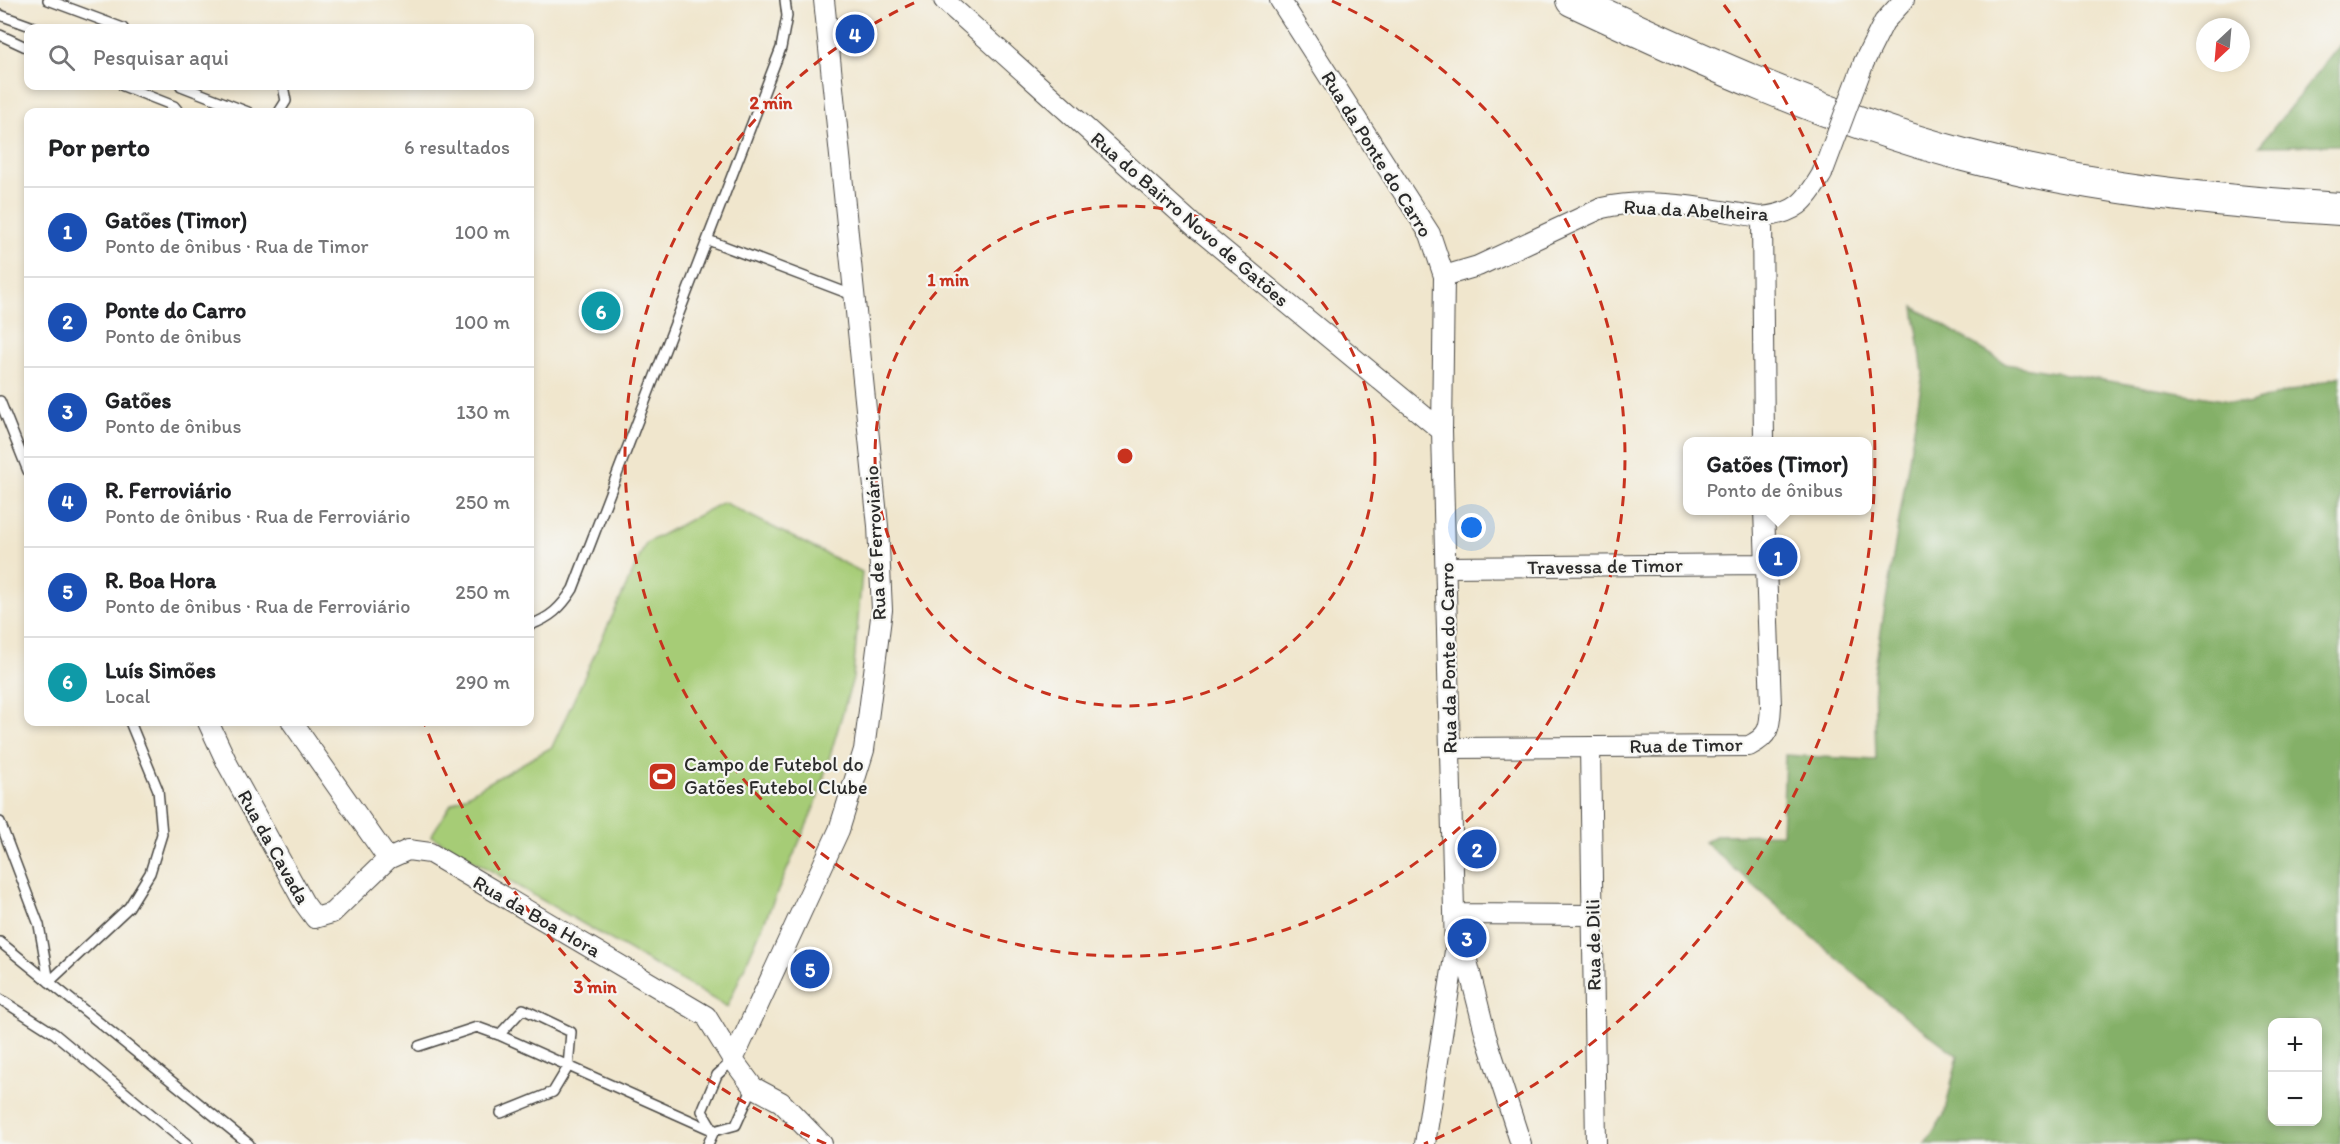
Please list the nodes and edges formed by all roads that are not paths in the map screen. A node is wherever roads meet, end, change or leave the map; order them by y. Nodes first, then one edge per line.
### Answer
1 (48, 0) edge
2 (785, 0) edge
3 (825, 0) edge
4 (944, 0) edge
5 (1280, 0) edge
6 (1572, 0) edge
7 (1904, 0) edge
8 (0, 15) edge
9 (25, 24) edge
10 (112, 24) edge
11 (0, 35) edge
12 (24, 46) edge
13 (133, 90) edge
14 (191, 90) edge
15 (284, 90) edge
16 (176, 108) edge
17 (238, 108) edge
18 (282, 108) edge
19 (2340, 209) edge
20 (1762, 217) junction
21 (708, 240) junction
22 (1444, 276) junction
23 (855, 296) junction
24 (0, 401) edge
25 (1442, 431) junction
26 (1764, 437) edge
27 (24, 461) edge
28 (1764, 515) edge
29 (1765, 564) junction
30 (1446, 567) junction
31 (534, 624) edge
32 (132, 726) edge
33 (210, 726) edge
34 (295, 726) edge
35 (1590, 747) junction
36 (1450, 748) junction
37 (0, 822) edge
38 (388, 859) junction
39 (1454, 914) junction
40 (1593, 915) junction
41 (0, 942) edge
42 (1455, 951) junction
43 (49, 982) junction
44 (0, 999) edge
45 (499, 1035) junction
46 (418, 1046) dead end
47 (733, 1060) junction
48 (568, 1067) junction
49 (753, 1087) junction
50 (501, 1113) dead end
51 (714, 1131) junction
52 (816, 1142) edge
53 (187, 1144) edge
54 (249, 1144) edge
55 (708, 1144) edge
56 (1425, 1144) edge
57 (1521, 1144) edge
58 (1596, 1144) edge

1 - 10 lane
2 - 21 lane
3 - 23 street, Rua de Ferroviário
4 - 25 street, Rua do Bairro Novo de Gatões
5 - 22 street, Rua da Ponte do Carro
6 - 19 highway
7 - 20 street, Rua da Abelheira, bridge
8 - 9 lane
11 - 12 lane
13 - 16 lane
14 - 17 lane
15 - 18 lane
20 - 22 street, Rua da Abelheira
20 - 26 street
21 - 23 lane
21 - 31 lane
22 - 25 street, Rua da Ponte do Carro
23 - 47 street, Rua de Ferroviário
24 - 27 lane
25 - 30 street, Rua da Ponte do Carro
28 - 29 street, Rua de Timor
29 - 30 street, Travessa de Timor
29 - 35 street, Rua de Timor
30 - 36 street, Rua da Ponte do Carro
32 - 43 lane
33 - 38 street, Rua da Cavada
34 - 38 street
35 - 36 street, Rua de Timor
35 - 40 street, Rua de Dili
36 - 39 street, Rua da Ponte do Carro
37 - 43 lane
38 - 47 street, Rua da Boa Hora
39 - 40 street
39 - 42 street, Rua da Ponte do Carro
40 - 58 street, Rua de Dili
41 - 43 lane
42 - 56 street, Rua da Ponte do Carro
42 - 57 street
43 - 54 lane
44 - 53 lane
45 - 46 lane
45 - 48 lane
45 - 48 lane
47 - 49 street, Rua da Boa Hora
47 - 51 lane
48 - 50 lane
48 - 51 lane
49 - 51 lane
49 - 52 street, Rua da Boa Hora
51 - 55 lane

